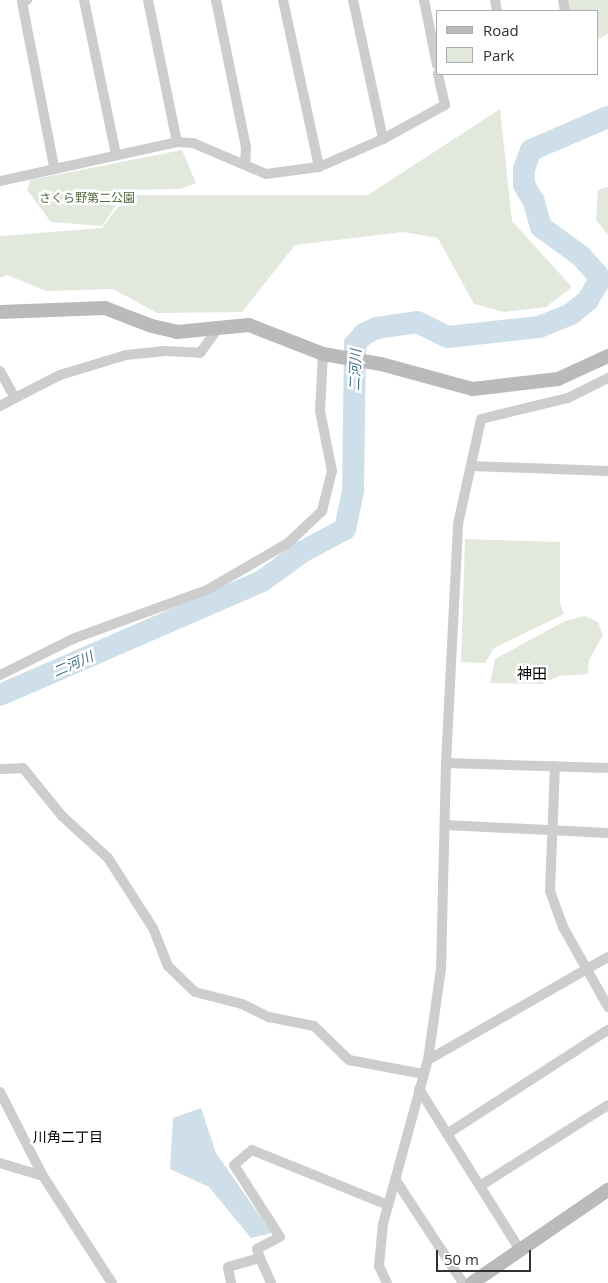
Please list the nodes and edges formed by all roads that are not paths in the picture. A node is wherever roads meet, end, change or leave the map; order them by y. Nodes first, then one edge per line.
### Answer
1 (27, 0) edge
2 (84, 0) edge
3 (148, 0) edge
4 (216, 0) edge
5 (283, 0) edge
6 (352, 0) edge
7 (424, 0) edge
8 (436, 60) edge
9 (438, 75) edge
10 (383, 139) junction
11 (177, 142) junction
12 (116, 154) junction
13 (245, 164) junction
14 (54, 166) junction
15 (319, 167) junction
16 (0, 181) edge
17 (0, 312) edge
18 (218, 328) junction
19 (323, 354) junction
20 (608, 356) edge
21 (0, 371) edge
22 (608, 378) edge
23 (15, 398) junction
24 (0, 406) edge
25 (471, 466) junction
26 (608, 471) edge
27 (0, 675) edge
28 (446, 763) junction
29 (555, 766) junction
30 (608, 768) edge
31 (0, 769) edge
32 (445, 825) junction
33 (551, 830) junction
34 (608, 833) edge
35 (608, 957) edge
36 (586, 971) junction
37 (608, 1007) edge
38 (608, 1030) edge
39 (428, 1060) junction
40 (423, 1074) junction
41 (419, 1090) junction
42 (0, 1092) edge
43 (608, 1105) edge
44 (448, 1134) junction
45 (0, 1163) edge
46 (43, 1176) junction
47 (395, 1179) junction
48 (480, 1186) junction
49 (608, 1190) edge
50 (388, 1205) junction
51 (520, 1250) junction
52 (260, 1258) junction
53 (112, 1283) edge
54 (231, 1283) edge
55 (271, 1283) edge
56 (387, 1283) edge
57 (463, 1283) edge
58 (472, 1283) edge

1 - 14 street
2 - 12 street
3 - 11 street
4 - 13 street
5 - 15 street
6 - 10 street
7 - 8 street
9 - 10 street
10 - 15 street
11 - 12 street
11 - 13 street
12 - 14 street
13 - 15 street
14 - 16 street
17 - 18 street
18 - 19 street
18 - 23 street
19 - 20 street
19 - 27 street
21 - 23 street
22 - 25 street
23 - 24 street
25 - 26 street
25 - 28 street
28 - 29 street
28 - 32 street
29 - 30 street
29 - 33 street
31 - 40 street
32 - 33 street
32 - 39 street
33 - 34 street
33 - 36 street
35 - 36 street
36 - 37 street
36 - 39 street
38 - 44 street
39 - 40 street
40 - 41 street
41 - 44 street
41 - 47 street
42 - 46 street
43 - 48 street
44 - 48 street
45 - 46 street
46 - 53 street
47 - 50 street
47 - 57 street
48 - 51 street
49 - 51 street
50 - 52 street
50 - 56 street
51 - 58 street
52 - 54 street
52 - 55 street

